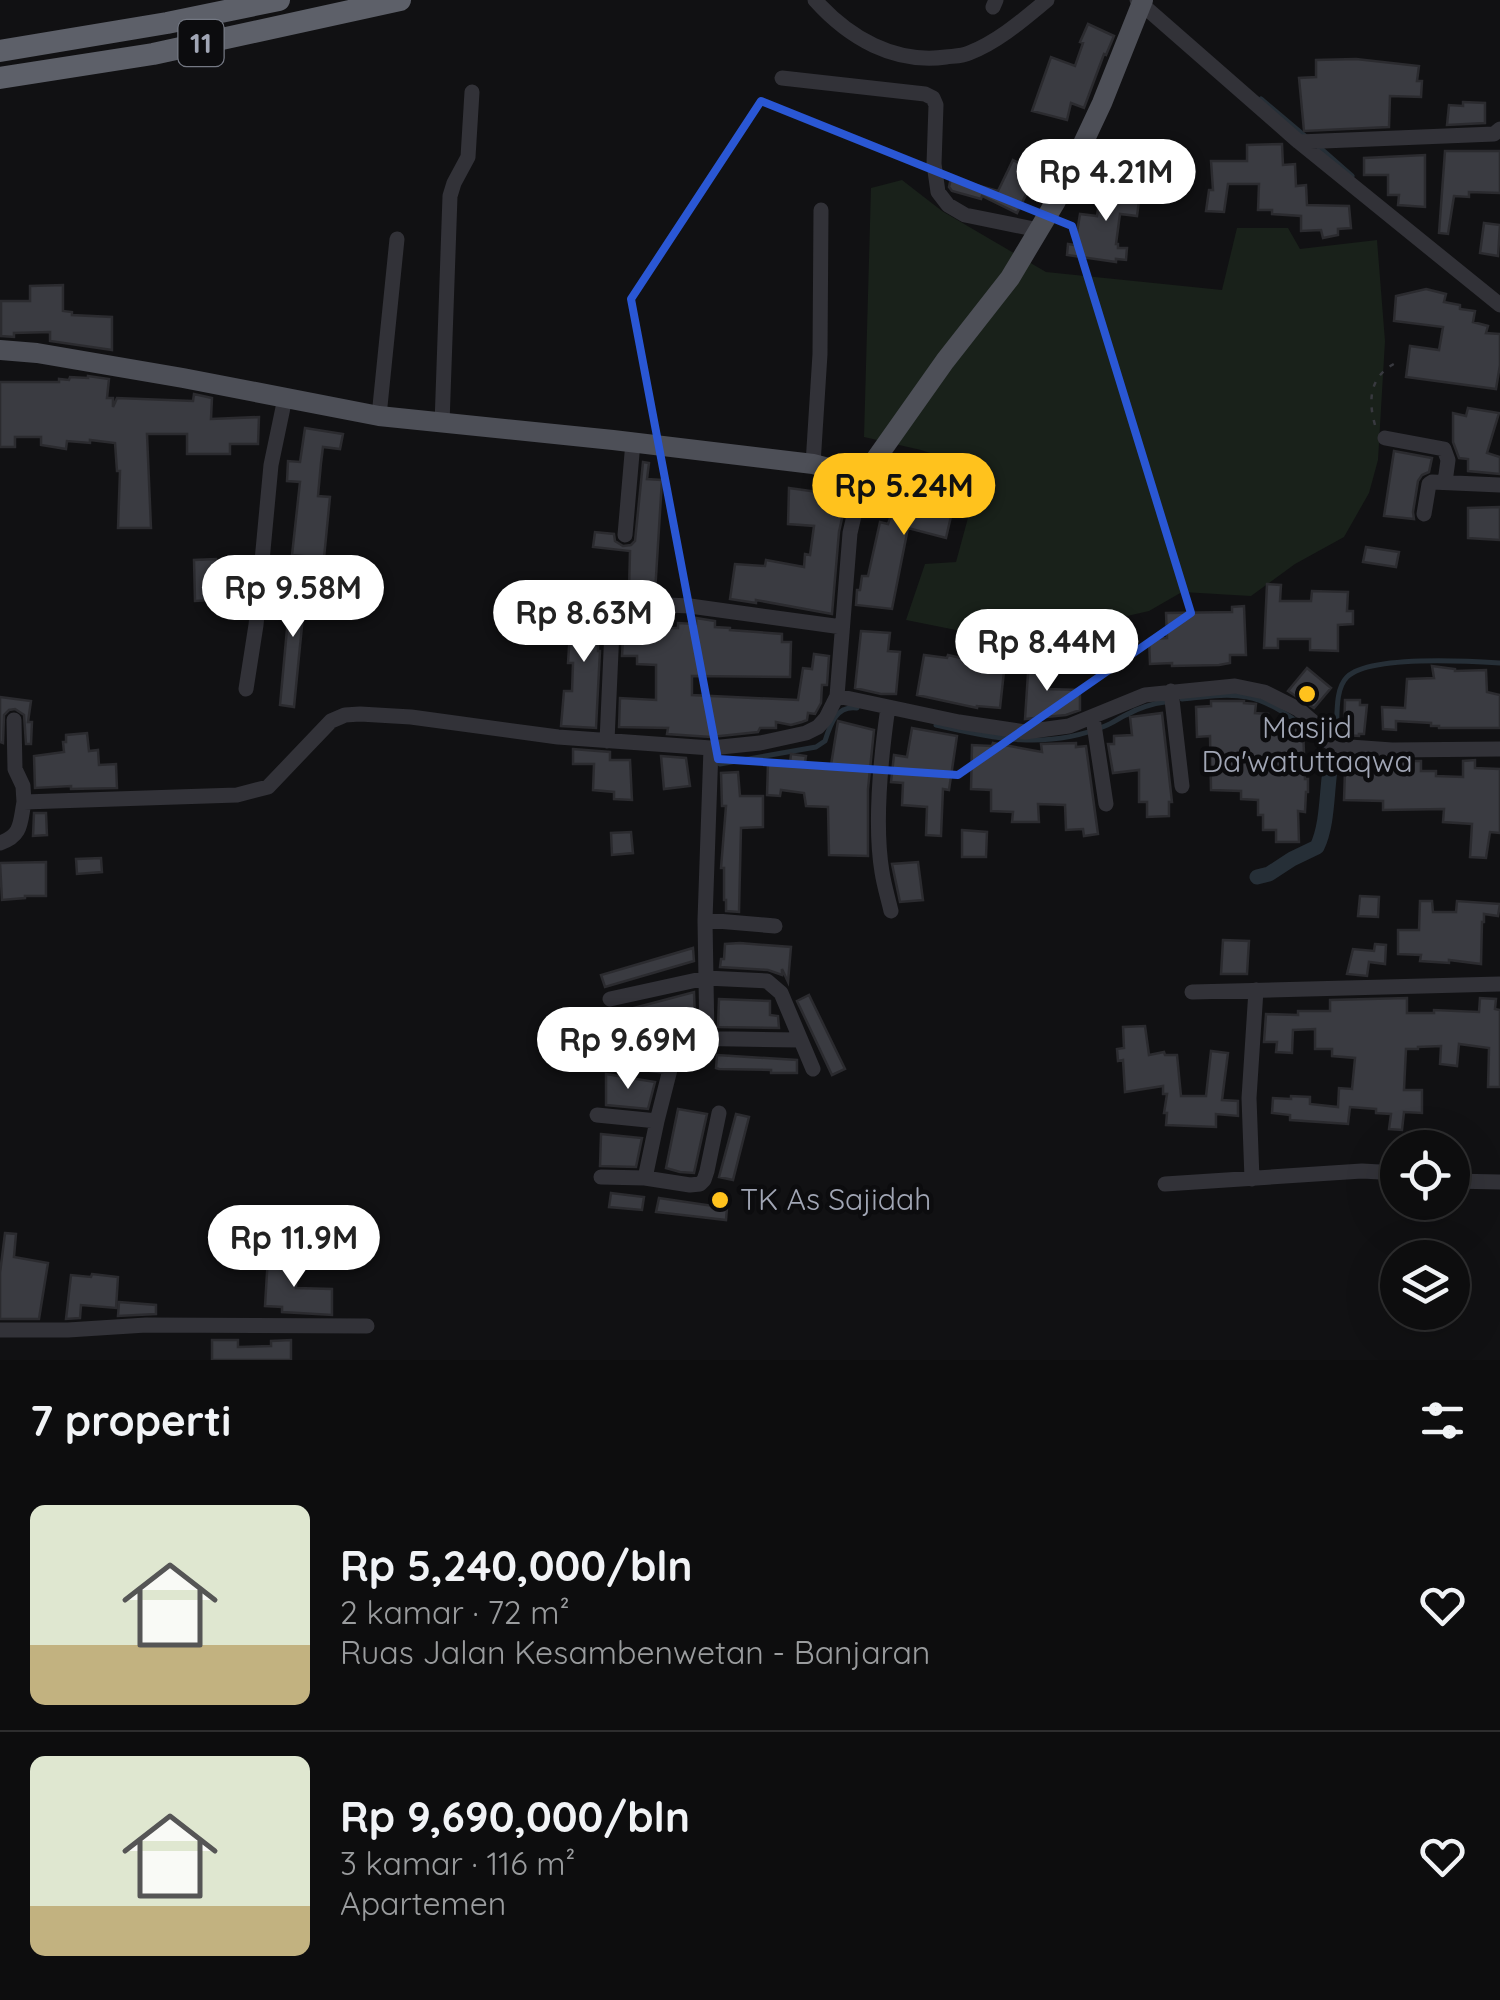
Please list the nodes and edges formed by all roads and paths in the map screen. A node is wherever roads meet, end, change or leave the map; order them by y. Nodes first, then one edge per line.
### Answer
1 (279, 0) edge
2 (400, 0) edge
3 (815, 0) edge
4 (1048, 0) edge
5 (1140, 1) edge
6 (0, 51) edge
7 (0, 78) edge
8 (782, 78) dead end
9 (472, 92) dead end
10 (1500, 129) edge
11 (1299, 142) junction
12 (821, 210) dead end
13 (1039, 230) junction
14 (397, 239) dead end
15 (1500, 306) edge
16 (0, 350) edge
17 (1400, 361) dead end
18 (285, 398) junction
19 (379, 416) junction
20 (442, 424) junction
21 (1385, 438) joint
22 (633, 442) junction
23 (813, 464) junction
24 (863, 477) junction
25 (1445, 482) junction
26 (1500, 485) edge
27 (1424, 514) dead end
28 (625, 535) dead end
29 (842, 627) junction
30 (246, 688) dead end
31 (1171, 692) junction
32 (837, 696) junction
33 (888, 707) junction
34 (1093, 718) junction
35 (14, 720) dead end
36 (607, 741) junction
37 (710, 748) junction
38 (1500, 749) edge
39 (1182, 786) dead end
40 (24, 802) junction
41 (1106, 804) dead end
42 (0, 843) edge
43 (892, 911) dead end
44 (705, 920) junction
45 (775, 926) dead end
46 (706, 978) junction
47 (1500, 984) edge
48 (1256, 990) junction
49 (1192, 992) dead end
50 (610, 999) dead end
51 (678, 1038) junction
52 (707, 1039) junction
53 (799, 1040) junction
54 (670, 1067) junction
55 (813, 1069) dead end
56 (719, 1113) dead end
57 (597, 1115) dead end
58 (656, 1121) junction
59 (1380, 1172) edge
60 (601, 1177) dead end
61 (645, 1178) junction
62 (1252, 1179) junction
63 (1470, 1181) edge
64 (1500, 1182) edge
65 (1165, 1184) dead end
66 (367, 1326) dead end
67 (0, 1330) edge

1 - 6 highway, 11
2 - 7 highway, 11
3 - 4 street
5 - 11 street
5 - 13 main road
8 - 13 street
9 - 20 street
10 - 11 street
11 - 15 street
12 - 23 street
13 - 24 main road
14 - 19 street
16 - 18 main road
17 - 21 path
18 - 19 main road
18 - 30 street
19 - 20 main road
20 - 22 main road
21 - 25 street
22 - 23 main road
22 - 28 street
23 - 24 main road
24 - 29 street
25 - 26 street
25 - 27 street
29 - 32 street
29 - 36 street
31 - 34 street
31 - 38 street
31 - 39 street
32 - 33 street
32 - 37 street
33 - 34 street
33 - 43 street
34 - 41 street
35 - 40 street
36 - 37 street
36 - 40 street
37 - 44 street
40 - 42 street
44 - 45 street
44 - 46 street
46 - 50 street
46 - 52 street
46 - 53 street
47 - 48 street
48 - 49 street
48 - 62 street
51 - 52 street
51 - 54 street
51 - 54 street
52 - 53 street
53 - 55 street
54 - 58 street
56 - 61 street
57 - 58 street
58 - 61 street
59 - 62 street
60 - 61 street
62 - 65 street
63 - 64 street
66 - 67 street

